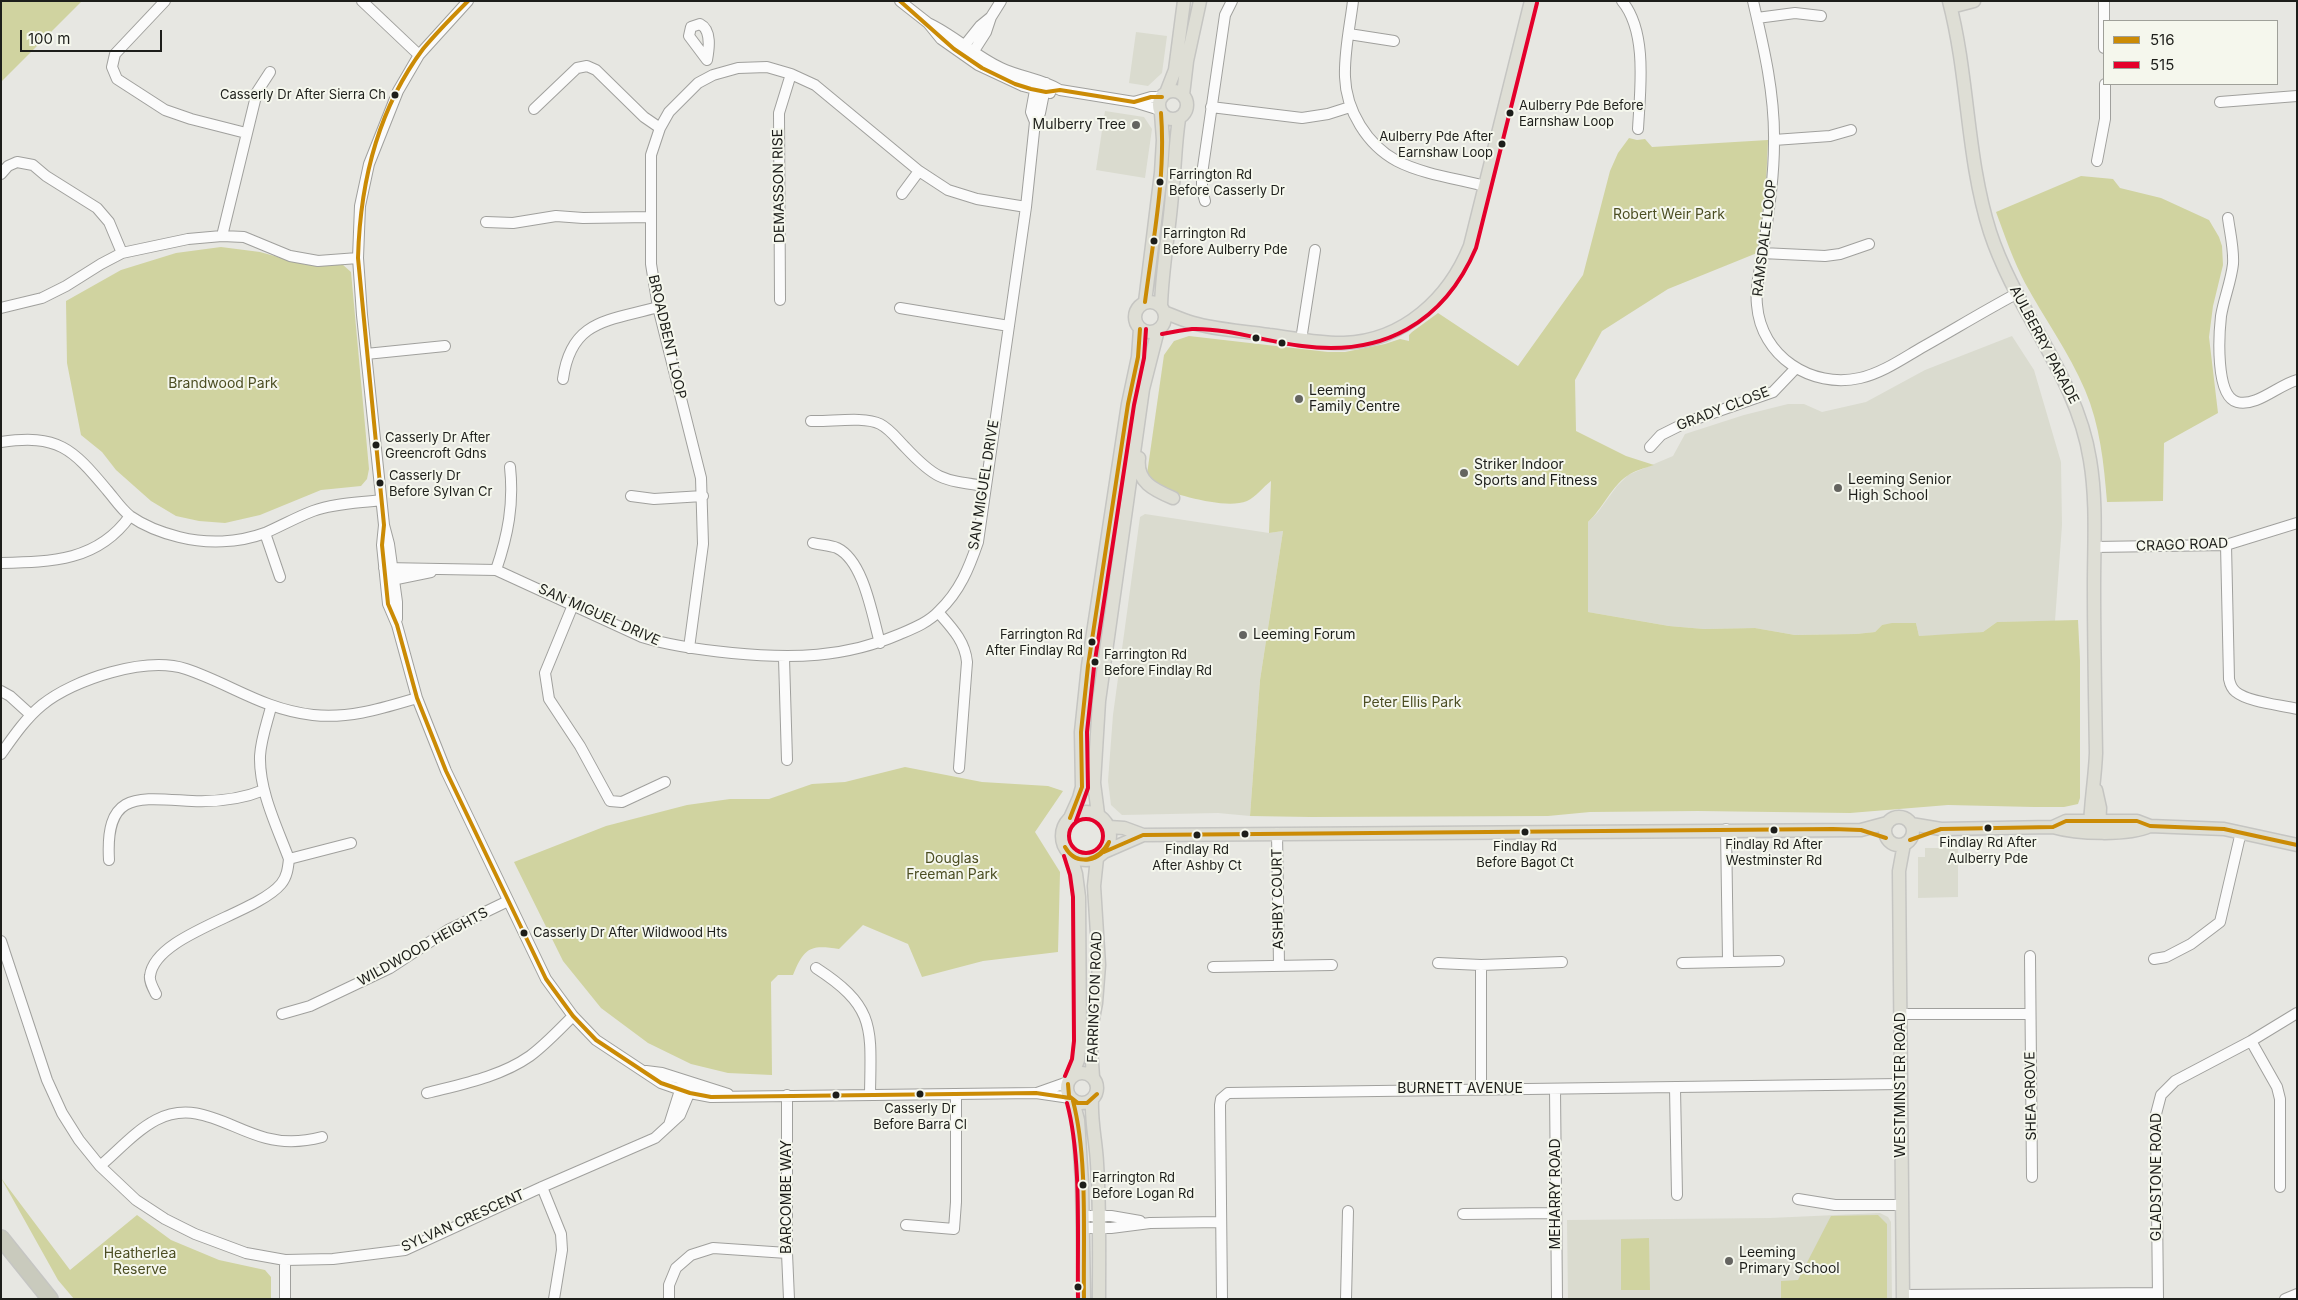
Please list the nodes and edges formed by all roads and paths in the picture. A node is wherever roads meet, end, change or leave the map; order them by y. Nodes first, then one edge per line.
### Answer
1 (165, 1) edge
2 (362, 1) edge
3 (468, 1) edge
4 (900, 1) edge
5 (1001, 1) edge
6 (1184, 1) edge
7 (1200, 1) edge
8 (1232, 1) edge
9 (1353, 1) edge
10 (1531, 1) edge
11 (1622, 1) edge
12 (1753, 1) edge
13 (1974, 1) edge
14 (2104, 1) edge
15 (1950, 4) edge
16 (1821, 16) dead end
17 (991, 17) junction
18 (1757, 18) junction
19 (2104, 20) edge
20 (1349, 34) junction
21 (1394, 41) dead end
22 (962, 49) junction
23 (419, 55) junction
24 (971, 56) junction
25 (706, 60) dead end
26 (270, 72) dead end
27 (791, 74) junction
28 (713, 75) junction
29 (2105, 85) edge
30 (1040, 86) junction
31 (1183, 95) junction
32 (2297, 96) edge
33 (2220, 102) dead end
34 (1162, 103) junction
35 (1211, 107) junction
36 (1350, 107) junction
37 (534, 109) dead end
38 (1179, 119) junction
39 (660, 128) junction
40 (1638, 129) dead end
41 (1851, 130) dead end
42 (246, 133) junction
43 (1774, 140) junction
44 (2096, 161) dead end
45 (919, 171) junction
46 (1, 174) edge
47 (1485, 186) junction
48 (902, 194) dead end
49 (1205, 200) dead end
50 (1026, 207) junction
51 (651, 217) junction
52 (2228, 218) dead end
53 (486, 222) dead end
54 (222, 236) junction
55 (1869, 244) dead end
56 (1315, 250) dead end
57 (122, 252) junction
58 (1762, 253) junction
59 (358, 258) junction
60 (2016, 294) junction
61 (780, 300) dead end
62 (1144, 302) junction
63 (658, 307) junction
64 (1, 308) edge
65 (900, 308) dead end
66 (1163, 309) junction
67 (1194, 323) junction
68 (1009, 326) junction
69 (1140, 329) junction
70 (1159, 329) junction
71 (1301, 340) junction
72 (446, 346) dead end
73 (366, 354) junction
74 (1795, 369) junction
75 (563, 378) dead end
76 (2297, 380) edge
77 (1143, 389) junction
78 (811, 421) dead end
79 (1, 442) edge
80 (1650, 447) dead end
81 (510, 467) dead end
82 (985, 486) junction
83 (631, 496) dead end
84 (703, 496) junction
85 (1173, 498) dead end
86 (381, 500) junction
87 (130, 516) junction
88 (2297, 523) edge
89 (265, 532) junction
90 (814, 543) dead end
91 (2226, 546) junction
92 (2094, 547) junction
93 (1, 563) edge
94 (388, 568) junction
95 (437, 570) junction
96 (496, 570) junction
97 (280, 577) dead end
98 (390, 581) junction
99 (573, 605) junction
100 (938, 612) junction
101 (880, 643) junction
102 (689, 648) junction
103 (784, 658) junction
104 (1, 691) edge
105 (417, 698) junction
106 (271, 707) junction
107 (2297, 709) edge
108 (31, 715) junction
109 (1, 754) edge
110 (787, 760) dead end
111 (959, 768) dead end
112 (665, 782) dead end
113 (264, 790) junction
114 (1098, 814) junction
115 (1070, 818) junction
116 (1887, 823) junction
117 (1911, 824) junction
118 (2094, 826) junction
119 (1109, 827) junction
120 (1726, 829) junction
121 (1941, 829) junction
122 (1861, 830) junction
123 (2241, 832) junction
124 (1277, 833) junction
125 (1143, 834) junction
126 (1898, 842) junction
127 (351, 843) dead end
128 (2297, 844) edge
129 (1070, 854) junction
130 (1101, 855) junction
131 (289, 859) junction
132 (109, 860) dead end
133 (508, 901) junction
134 (1, 941) edge
135 (2030, 956) dead end
136 (2154, 959) dead end
137 (1728, 960) junction
138 (1779, 960) dead end
139 (1562, 962) dead end
140 (1438, 963) dead end
141 (1682, 963) dead end
142 (1279, 965) junction
143 (1332, 965) dead end
144 (1481, 965) junction
145 (1213, 967) dead end
146 (816, 968) dead end
147 (156, 994) dead end
148 (2297, 1013) edge
149 (282, 1014) dead end
150 (1900, 1014) junction
151 (2030, 1014) junction
152 (572, 1016) junction
153 (2251, 1041) junction
154 (1093, 1077) junction
155 (1070, 1080) junction
156 (1901, 1084) junction
157 (686, 1087) junction
158 (1481, 1088) junction
159 (1675, 1088) junction
160 (1555, 1089) junction
161 (1036, 1093) junction
162 (427, 1094) dead end
163 (870, 1094) junction
164 (956, 1094) junction
165 (787, 1095) junction
166 (1072, 1099) junction
167 (1092, 1101) junction
168 (322, 1136) dead end
169 (100, 1166) junction
170 (2032, 1177) dead end
171 (542, 1187) junction
172 (2280, 1187) dead end
173 (1677, 1195) dead end
174 (1798, 1199) dead end
175 (1902, 1205) junction
176 (1348, 1211) dead end
177 (1556, 1213) junction
178 (1463, 1214) dead end
179 (1083, 1222) junction
180 (1098, 1222) junction
181 (1220, 1222) junction
182 (906, 1225) dead end
183 (1, 1238) edge
184 (787, 1252) junction
185 (285, 1260) junction
186 (2297, 1294) edge
187 (2032, 1296) edge
188 (2158, 1296) edge
189 (1903, 1297) edge
190 (50, 1299) edge
191 (285, 1299) edge
192 (554, 1299) edge
193 (669, 1299) edge
194 (789, 1299) edge
195 (1084, 1299) edge
196 (1099, 1299) edge
197 (1222, 1299) edge
198 (1346, 1299) edge
199 (1557, 1299) edge
200 (2285, 1299) edge

1 - 42 street
2 - 23 street
3 - 23 street
4 - 22 street
5 - 17 street
6 - 34 main road
7 - 31 main road
8 - 35 street
9 - 20 street
10 - 47 main road
11 - 40 street
12 - 18 street, RAMSDALE LOOP
13 - 15 main road
14 - 19 street
15 - 60 main road, AULBERRY PARADE
16 - 18 street
17 - 22 street
17 - 24 street
18 - 43 street, RAMSDALE LOOP
20 - 21 street
20 - 36 street
22 - 24 street
23 - 59 street
24 - 30 street
25 - 28 street
26 - 42 street
27 - 28 street, BROADBENT LOOP
27 - 45 street, BROADBENT LOOP
27 - 61 street, DEMASSON RISE
28 - 39 street, BROADBENT LOOP
29 - 44 street
30 - 34 street
30 - 50 street, SAN MIGUEL DRIVE
31 - 34 main road
31 - 38 main road
32 - 33 street
34 - 38 main road
34 - 62 main road
35 - 36 street
35 - 49 street
36 - 47 street
37 - 39 street
38 - 66 main road
39 - 51 street, BROADBENT LOOP
41 - 43 street
42 - 54 street
43 - 58 street, RAMSDALE LOOP
45 - 48 street
45 - 50 street, BROADBENT LOOP
46 - 57 street
47 - 71 main road
50 - 68 street, SAN MIGUEL DRIVE
51 - 53 street
51 - 63 street, BROADBENT LOOP
52 - 76 street
54 - 57 street
54 - 59 street
55 - 58 street
56 - 71 street
57 - 64 street
58 - 74 street, RAMSDALE LOOP
59 - 73 street
60 - 74 street, RAMSDALE LOOP
60 - 92 main road, AULBERRY PARADE
62 - 66 main road
62 - 69 main road
63 - 75 street
63 - 84 street, BROADBENT LOOP
65 - 68 street
66 - 67 main road
66 - 70 main road
67 - 70 main road
67 - 71 main road
68 - 82 street, SAN MIGUEL DRIVE
69 - 70 main road
69 - 115 main road
70 - 77 main road
72 - 73 street
73 - 86 street
74 - 80 street, GRADY CLOSE
77 - 85 main road
77 - 114 main road
78 - 82 street
79 - 87 street
81 - 96 street
82 - 100 street, SAN MIGUEL DRIVE
83 - 84 street
84 - 102 street, BROADBENT LOOP
86 - 89 street
86 - 94 street
87 - 89 street
87 - 93 street
88 - 91 street, CRAGO ROAD
89 - 97 street
90 - 101 street
91 - 92 street, CRAGO ROAD
91 - 107 street
92 - 118 main road, AULBERRY PARADE
94 - 95 street, SAN MIGUEL DRIVE
94 - 98 street
95 - 96 street, SAN MIGUEL DRIVE
95 - 98 street, SAN MIGUEL DRIVE
96 - 99 street, SAN MIGUEL DRIVE
98 - 105 street
99 - 102 street, SAN MIGUEL DRIVE
99 - 112 street
100 - 101 street, SAN MIGUEL DRIVE
100 - 111 street
101 - 103 street, SAN MIGUEL DRIVE
102 - 103 street, SAN MIGUEL DRIVE
103 - 110 street
104 - 108 street
105 - 106 street
105 - 133 street
106 - 108 street
106 - 113 street
108 - 109 street
113 - 131 street
113 - 132 street
114 - 115 main road
114 - 119 main road
115 - 129 main road
116 - 117 main road
116 - 122 main road
116 - 126 main road
117 - 121 main road
117 - 126 main road
118 - 121 main road
118 - 123 main road
119 - 125 main road
119 - 130 main road
120 - 122 main road
120 - 124 main road
120 - 137 street
121 - 126 main road
122 - 126 main road
123 - 128 main road
123 - 136 street
124 - 125 main road
124 - 142 street, ASHBY COURT
125 - 130 main road
126 - 150 main road, WESTMINSTER ROAD
127 - 131 street
129 - 130 main road
129 - 155 main road, FARRINGTON ROAD
130 - 154 main road, FARRINGTON ROAD
131 - 147 street
133 - 149 street, WILDWOOD HEIGHTS
133 - 152 street
134 - 169 street, SYLVAN CRESCENT
135 - 151 street, SHEA GROVE
137 - 138 street
137 - 141 street
139 - 144 street
140 - 144 street
142 - 143 street, ASHBY COURT
142 - 145 street, ASHBY COURT
144 - 158 street
146 - 163 street
148 - 153 street, GLADSTONE ROAD
150 - 151 street
150 - 156 main road, WESTMINSTER ROAD
151 - 170 street, SHEA GROVE
152 - 157 street
152 - 162 street
153 - 172 street
153 - 188 street, GLADSTONE ROAD
154 - 155 main road
154 - 167 main road
155 - 161 street
155 - 166 main road
156 - 159 street, BURNETT AVENUE
156 - 175 main road, WESTMINSTER ROAD
157 - 165 street
157 - 171 street, SYLVAN CRESCENT
158 - 160 street, BURNETT AVENUE
158 - 181 street, BURNETT AVENUE
159 - 160 street, BURNETT AVENUE
159 - 173 street
160 - 177 street, MEHARRY ROAD
161 - 164 street
161 - 166 street
163 - 164 street
163 - 165 street
164 - 182 street
165 - 184 street, BARCOMBE WAY
166 - 167 main road
166 - 179 main road
167 - 180 main road
168 - 169 street
169 - 185 street, SYLVAN CRESCENT
171 - 185 street, SYLVAN CRESCENT
171 - 192 street
174 - 175 street
175 - 189 main road, WESTMINSTER ROAD
176 - 198 street
177 - 178 street
177 - 199 street, MEHARRY ROAD
179 - 180 street
179 - 195 main road
180 - 181 street
180 - 196 main road
181 - 197 street, BURNETT AVENUE
183 - 190 highway
184 - 193 street
184 - 194 street, BARCOMBE WAY
185 - 191 street
186 - 200 street
187 - 188 street
187 - 189 street

